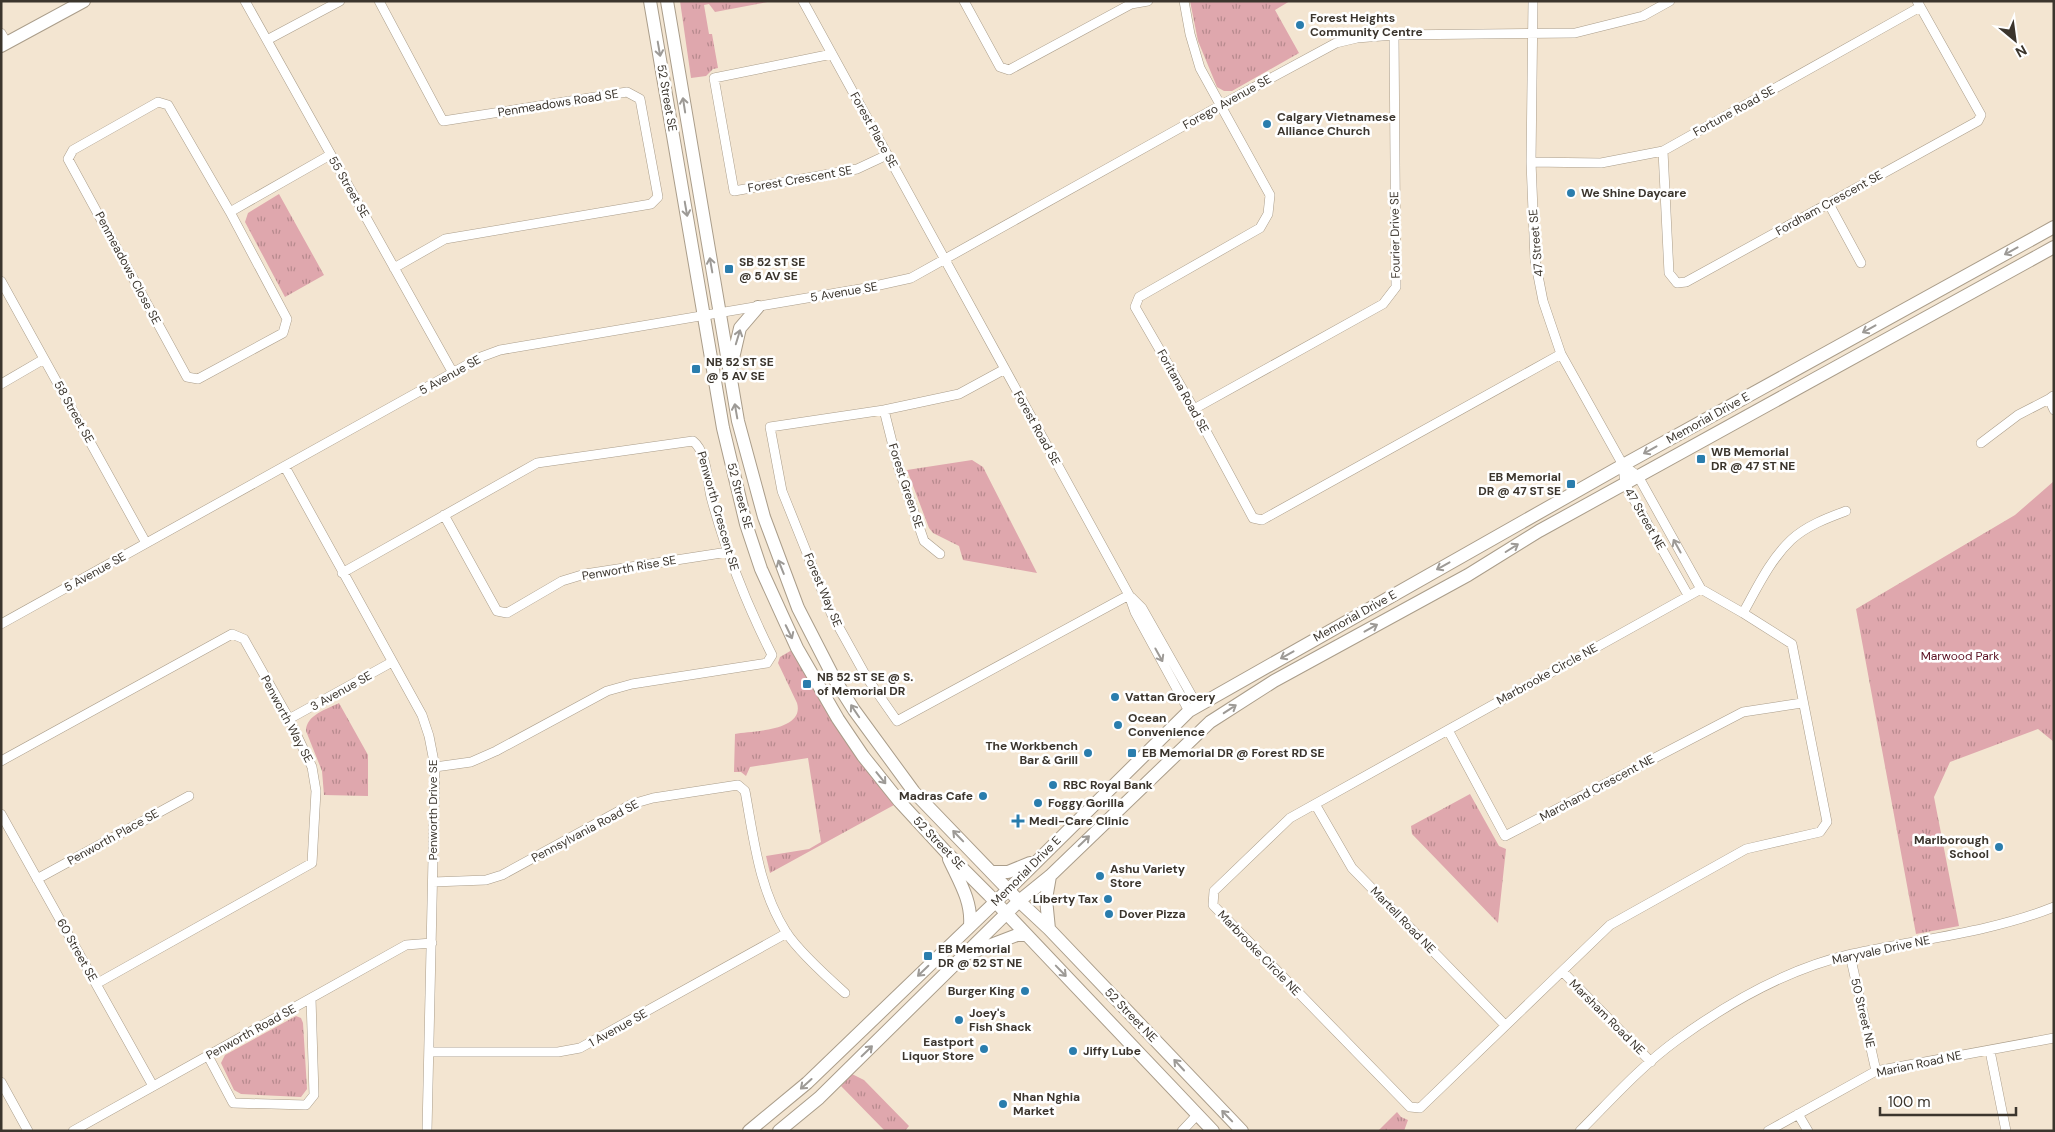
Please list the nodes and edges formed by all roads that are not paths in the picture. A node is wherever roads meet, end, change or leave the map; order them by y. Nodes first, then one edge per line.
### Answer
1 (84, 1) edge
2 (245, 1) edge
3 (340, 1) edge
4 (379, 1) edge
5 (650, 1) edge
6 (667, 1) edge
7 (803, 1) edge
8 (964, 1) edge
9 (1148, 1) edge
10 (1184, 1) edge
11 (1533, 1) edge
12 (1670, 1) edge
13 (1919, 4) edge
14 (1533, 34) junction
15 (1394, 35) junction
16 (267, 40) junction
17 (3, 41) edge
18 (832, 54) junction
19 (1220, 105) junction
20 (1663, 151) junction
21 (887, 154) junction
22 (330, 155) junction
23 (1531, 162) junction
24 (1829, 204) junction
25 (230, 212) junction
26 (2054, 227) edge
27 (2054, 247) edge
28 (945, 259) junction
29 (1861, 263) dead end
30 (394, 268) junction
31 (1, 281) edge
32 (758, 307) junction
33 (719, 313) junction
34 (704, 316) junction
35 (1560, 354) junction
36 (44, 359) junction
37 (1005, 369) junction
38 (453, 373) junction
39 (730, 374) junction
40 (1, 384) edge
41 (2051, 397) edge
42 (1194, 409) junction
43 (884, 410) junction
44 (2054, 410) edge
45 (1981, 443) dead end
46 (1623, 465) junction
47 (284, 467) junction
48 (1638, 476) junction
49 (1624, 484) junction
50 (1846, 511) dead end
51 (444, 515) junction
52 (146, 544) junction
53 (728, 552) junction
54 (940, 554) dead end
55 (342, 572) junction
56 (1701, 589) junction
57 (1129, 595) junction
58 (1688, 595) junction
59 (1743, 613) junction
60 (1, 624) edge
61 (392, 662) junction
62 (1802, 703) junction
63 (1193, 708) junction
64 (289, 719) junction
65 (1448, 730) junction
66 (1, 761) edge
67 (435, 767) junction
68 (189, 796) dead end
69 (1315, 804) junction
70 (1, 814) edge
71 (946, 852) junction
72 (1038, 860) junction
73 (991, 872) junction
74 (1050, 876) junction
75 (37, 879) junction
76 (432, 882) junction
77 (1008, 890) junction
78 (996, 902) junction
79 (1019, 902) junction
80 (2054, 907) edge
81 (1007, 914) junction
82 (970, 925) junction
83 (1049, 929) junction
84 (787, 933) junction
85 (1027, 936) junction
86 (432, 943) junction
87 (965, 955) junction
88 (1850, 955) junction
89 (1563, 972) junction
90 (96, 984) junction
91 (845, 993) dead end
92 (311, 998) junction
93 (1505, 1025) junction
94 (2054, 1038) edge
95 (1990, 1050) junction
96 (430, 1052) junction
97 (208, 1056) junction
98 (1651, 1062) junction
99 (1876, 1072) junction
100 (1, 1082) edge
101 (153, 1086) junction
102 (1213, 1100) junction
103 (1798, 1114) junction
104 (1197, 1115) junction
105 (28, 1131) edge
106 (73, 1131) edge
107 (427, 1131) edge
108 (749, 1131) edge
109 (779, 1131) edge
110 (1182, 1131) edge
111 (1213, 1131) edge
112 (1242, 1131) edge
113 (1580, 1131) edge
114 (1768, 1131) edge
115 (1808, 1131) edge
116 (2006, 1131) edge

1 - 17 main road
2 - 16 street, 55 Street SE
3 - 16 street
4 - 30 street, Penmeadows Road SE
5 -> 34 main road, 52 Street SE
33 -> 6 main road, 52 Street SE
7 - 18 street, Forest Place SE
8 - 9 street
10 - 19 street, Foritana Road SE
11 - 14 street, 47 Street SE
12 - 14 street
13 - 20 street, Fortune Road SE
13 - 24 street, Fordham Crescent SE
14 - 15 street, Forego Avenue SE
14 - 23 street, 47 Street SE
15 - 19 street, Forego Avenue SE
15 - 42 street, Fourier Drive SE
16 - 22 street, 55 Street SE
18 - 21 street, Forest Place SE
18 - 21 street, Forest Crescent SE
19 - 28 street, Forego Avenue SE
19 - 42 street, Foritana Road SE
20 - 23 street, Fortune Road SE
20 - 24 street, Fordham Crescent SE
21 - 28 street, Forest Place SE
22 - 25 street
22 - 30 street, 55 Street SE
23 - 35 street, 47 Street SE
24 - 29 street
25 - 25 street, Penmeadows Close SE
26 -> 46 main road, Memorial Drive E
27 - 48 main road, Memorial Drive E
28 - 32 street, 5 Avenue SE
28 - 37 street, Forest Road SE
30 - 38 street, 55 Street SE
31 - 36 street, 58 Street SE
32 - 33 street, 5 Avenue SE
39 -> 32 main road
33 - 34 street, 5 Avenue SE
33 - 39 main road, 52 Street SE
34 - 38 street, 5 Avenue SE
34 -> 71 main road, 52 Street SE
35 - 42 street, Foritana Road SE
35 - 46 street, 47 Street SE
36 - 40 street
36 - 52 street, 58 Street SE
37 - 43 street, Forest Way SE
37 - 57 street, Forest Road SE
38 - 47 street, 5 Avenue SE
73 -> 39 main road, 52 Street SE
41 - 44 street
41 - 45 street
43 - 54 street, Forest Green SE
43 - 57 street, Forest Way SE
46 - 48 street, 47 Street NE
46 - 49 street, 47 Street NE
46 -> 63 main road, Memorial Drive E
47 - 52 street, 5 Avenue SE
47 - 55 street, Penworth Drive SE
48 - 49 main road, Memorial Drive E
56 -> 48 street, 47 Street NE
49 - 58 street, 47 Street NE
74 -> 49 main road, Memorial Drive E
50 - 59 street
51 - 53 street, Penworth Rise SE
51 - 53 street, Penworth Crescent SE
51 - 55 street, Penworth Crescent SE
52 - 60 street, 5 Avenue SE
53 - 67 street, Penworth Crescent SE
55 - 61 street, Penworth Drive SE
56 - 58 street, Marbrooke Circle NE
56 - 59 street, Marbrooke Circle NE
57 - 63 street, Forest Road SE
58 - 65 street, Marbrooke Circle NE
59 - 62 street, Marbrooke Circle NE
61 - 64 street, 3 Avenue SE
61 - 67 street, Penworth Drive SE
62 - 65 street, Marchand Crescent NE
62 - 89 street, Marbrooke Circle NE
63 - 72 main road, Memorial Drive E
64 - 66 street, Penworth Way SE
64 - 90 street, Penworth Way SE
65 - 69 street, Marbrooke Circle NE
67 - 76 street, Penworth Drive SE
68 - 75 street, Penworth Place SE
69 - 93 street, Martell Road NE
69 - 93 street, Marbrooke Circle NE
70 - 75 street, 60 Street SE
71 - 78 main road, 52 Street SE
71 - 82 main road
72 - 73 main road
72 - 77 main road, Memorial Drive E
73 - 77 main road, 52 Street SE
74 - 79 main road, Memorial Drive E
74 - 83 main road
75 - 90 street, 60 Street SE
76 - 84 street, Pennsylvania Road SE
76 - 86 street, Penworth Drive SE
77 - 78 main road, Memorial Drive E
77 - 79 main road, 52 Street SE
78 - 81 main road, 52 Street SE
78 - 82 main road, Memorial Drive E
79 - 81 main road, Memorial Drive E
79 - 83 main road, 52 Street NE
80 - 88 street, Maryvale Drive NE
81 - 85 main road, 52 Street NE
81 - 87 main road, Memorial Drive E
82 -> 108 main road, Memorial Drive E
102 -> 83 main road, 52 Street NE
84 - 91 street, Pennsylvania Road SE
84 - 96 street, 1 Avenue SE
85 - 87 main road
85 -> 104 main road, 52 Street NE
86 - 92 street, Penworth Road SE
86 - 96 street, Penworth Drive SE
109 -> 87 main road, Memorial Drive E
88 - 98 street, Maryvale Drive NE
88 - 99 street, 50 Street NE
89 - 93 street, Marbrooke Circle NE
89 - 98 street, Marsham Road NE
90 - 101 street, 60 Street SE
92 - 97 street, Penworth Road SE
92 - 97 street
94 - 95 street, Marian Road NE
95 - 99 street, Marian Road NE
95 - 116 street
96 - 107 street, Penworth Drive SE
97 - 101 street, Penworth Road SE
98 - 113 street, Maryvale Drive NE
99 - 103 street, Marian Road NE
100 - 105 street
101 - 106 street, Penworth Road SE
102 - 104 main road
112 -> 102 main road, 52 Street NE
103 - 114 street, Marian Road NE
103 - 115 street
104 - 110 street
104 - 111 main road, 52 Street NE

